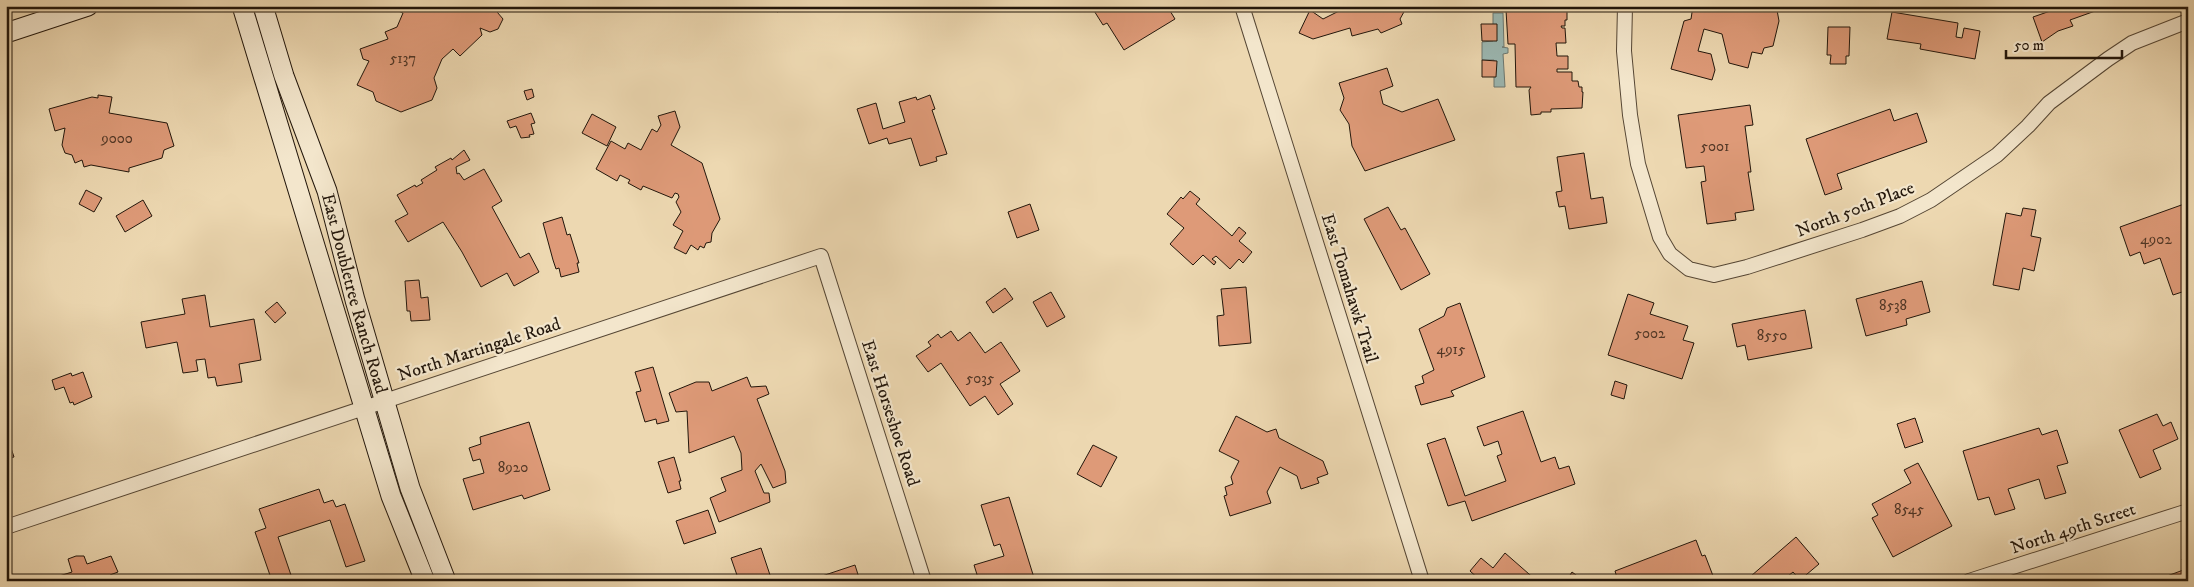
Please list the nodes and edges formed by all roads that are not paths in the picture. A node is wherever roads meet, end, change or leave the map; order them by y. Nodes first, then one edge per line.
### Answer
1 (88, 6) edge
2 (242, 6) edge
3 (263, 6) edge
4 (1242, 6) edge
5 (1625, 6) edge
6 (2188, 21) edge
7 (6, 33) edge
8 (312, 150) junction
9 (287, 157) junction
10 (821, 256) joint
11 (383, 400) junction
12 (364, 406) junction
13 (2188, 511) edge
14 (6, 527) edge
15 (425, 581) edge
16 (446, 581) edge
17 (924, 581) edge
18 (1422, 581) edge
19 (1969, 581) edge

1 - 7 main road
2 - 9 main road, East Doubletree Ranch Road
3 - 8 main road, East Doubletree Ranch Road
4 - 18 street, East Tomahawk Trail
5 - 6 street, North 50th Place
8 - 9 main road
8 - 11 main road, East Doubletree Ranch Road
9 - 12 main road, East Doubletree Ranch Road
10 - 11 street, North Martingale Road
10 - 17 street, East Horseshoe Road
11 - 12 street, North Martingale Road
11 - 16 main road, East Doubletree Ranch Road
12 - 14 street, North Martingale Road
12 - 15 main road, East Doubletree Ranch Road
13 - 19 street, North 49th Street

